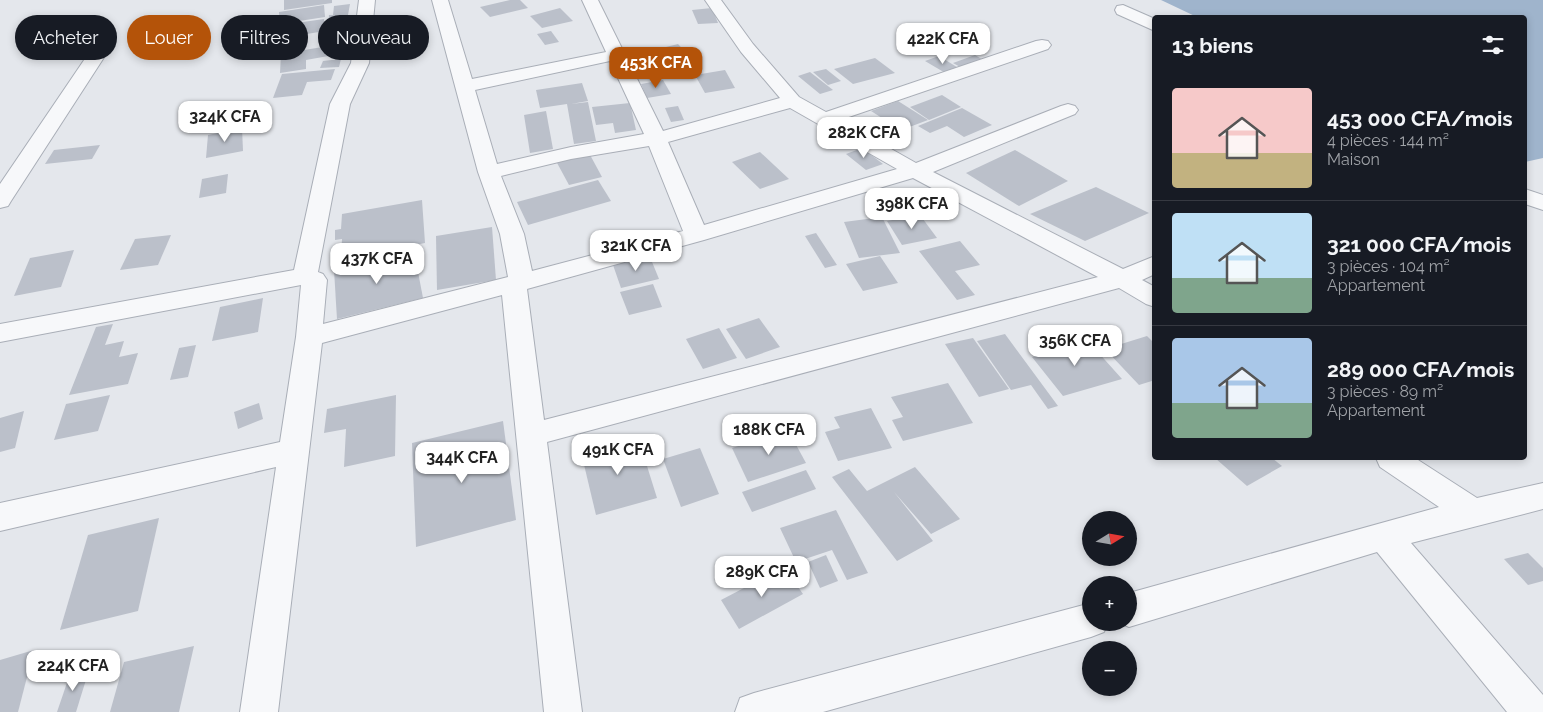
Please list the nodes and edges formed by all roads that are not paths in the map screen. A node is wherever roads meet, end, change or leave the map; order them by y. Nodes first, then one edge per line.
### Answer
1 (367, 0) edge
2 (590, 0) edge
3 (713, 0) edge
4 (445, 2) edge
5 (1123, 10) dead end
6 (1152, 24) edge
7 (1042, 45) dead end
8 (615, 55) junction
9 (93, 60) edge
10 (465, 86) junction
11 (792, 101) junction
12 (1068, 110) dead end
13 (824, 119) junction
14 (656, 138) junction
15 (915, 171) junction
16 (489, 172) junction
17 (1527, 197) edge
18 (0, 201) edge
19 (1543, 203) edge
20 (696, 235) junction
21 (1152, 265) edge
22 (305, 276) junction
23 (1122, 279) junction
24 (518, 283) junction
25 (1152, 296) edge
26 (0, 333) edge
27 (309, 337) junction
28 (531, 435) junction
29 (293, 451) junction
30 (1394, 460) edge
31 (1543, 496) edge
32 (1471, 511) junction
33 (0, 517) edge
34 (1385, 537) junction
35 (1137, 608) edge
36 (1082, 622) edge
37 (259, 712) edge
38 (563, 712) edge
39 (754, 712) edge
40 (1532, 712) edge

1 - 22 street
2 - 8 street
3 - 11 street
4 - 10 street
5 - 6 street
7 - 13 street
8 - 10 street
8 - 14 street
9 - 18 street
10 - 16 street
11 - 13 street
11 - 14 street
12 - 15 street
13 - 15 street
14 - 16 street
14 - 20 street
15 - 20 street
15 - 23 street
16 - 24 street
17 - 19 street
20 - 24 street
21 - 23 street
22 - 26 street
22 - 27 street
23 - 25 street
23 - 28 street
24 - 27 street
24 - 28 street
27 - 29 street
28 - 38 street
29 - 33 street
29 - 37 street
30 - 32 street
31 - 32 street
32 - 34 street
34 - 35 street
34 - 40 street
36 - 39 street

